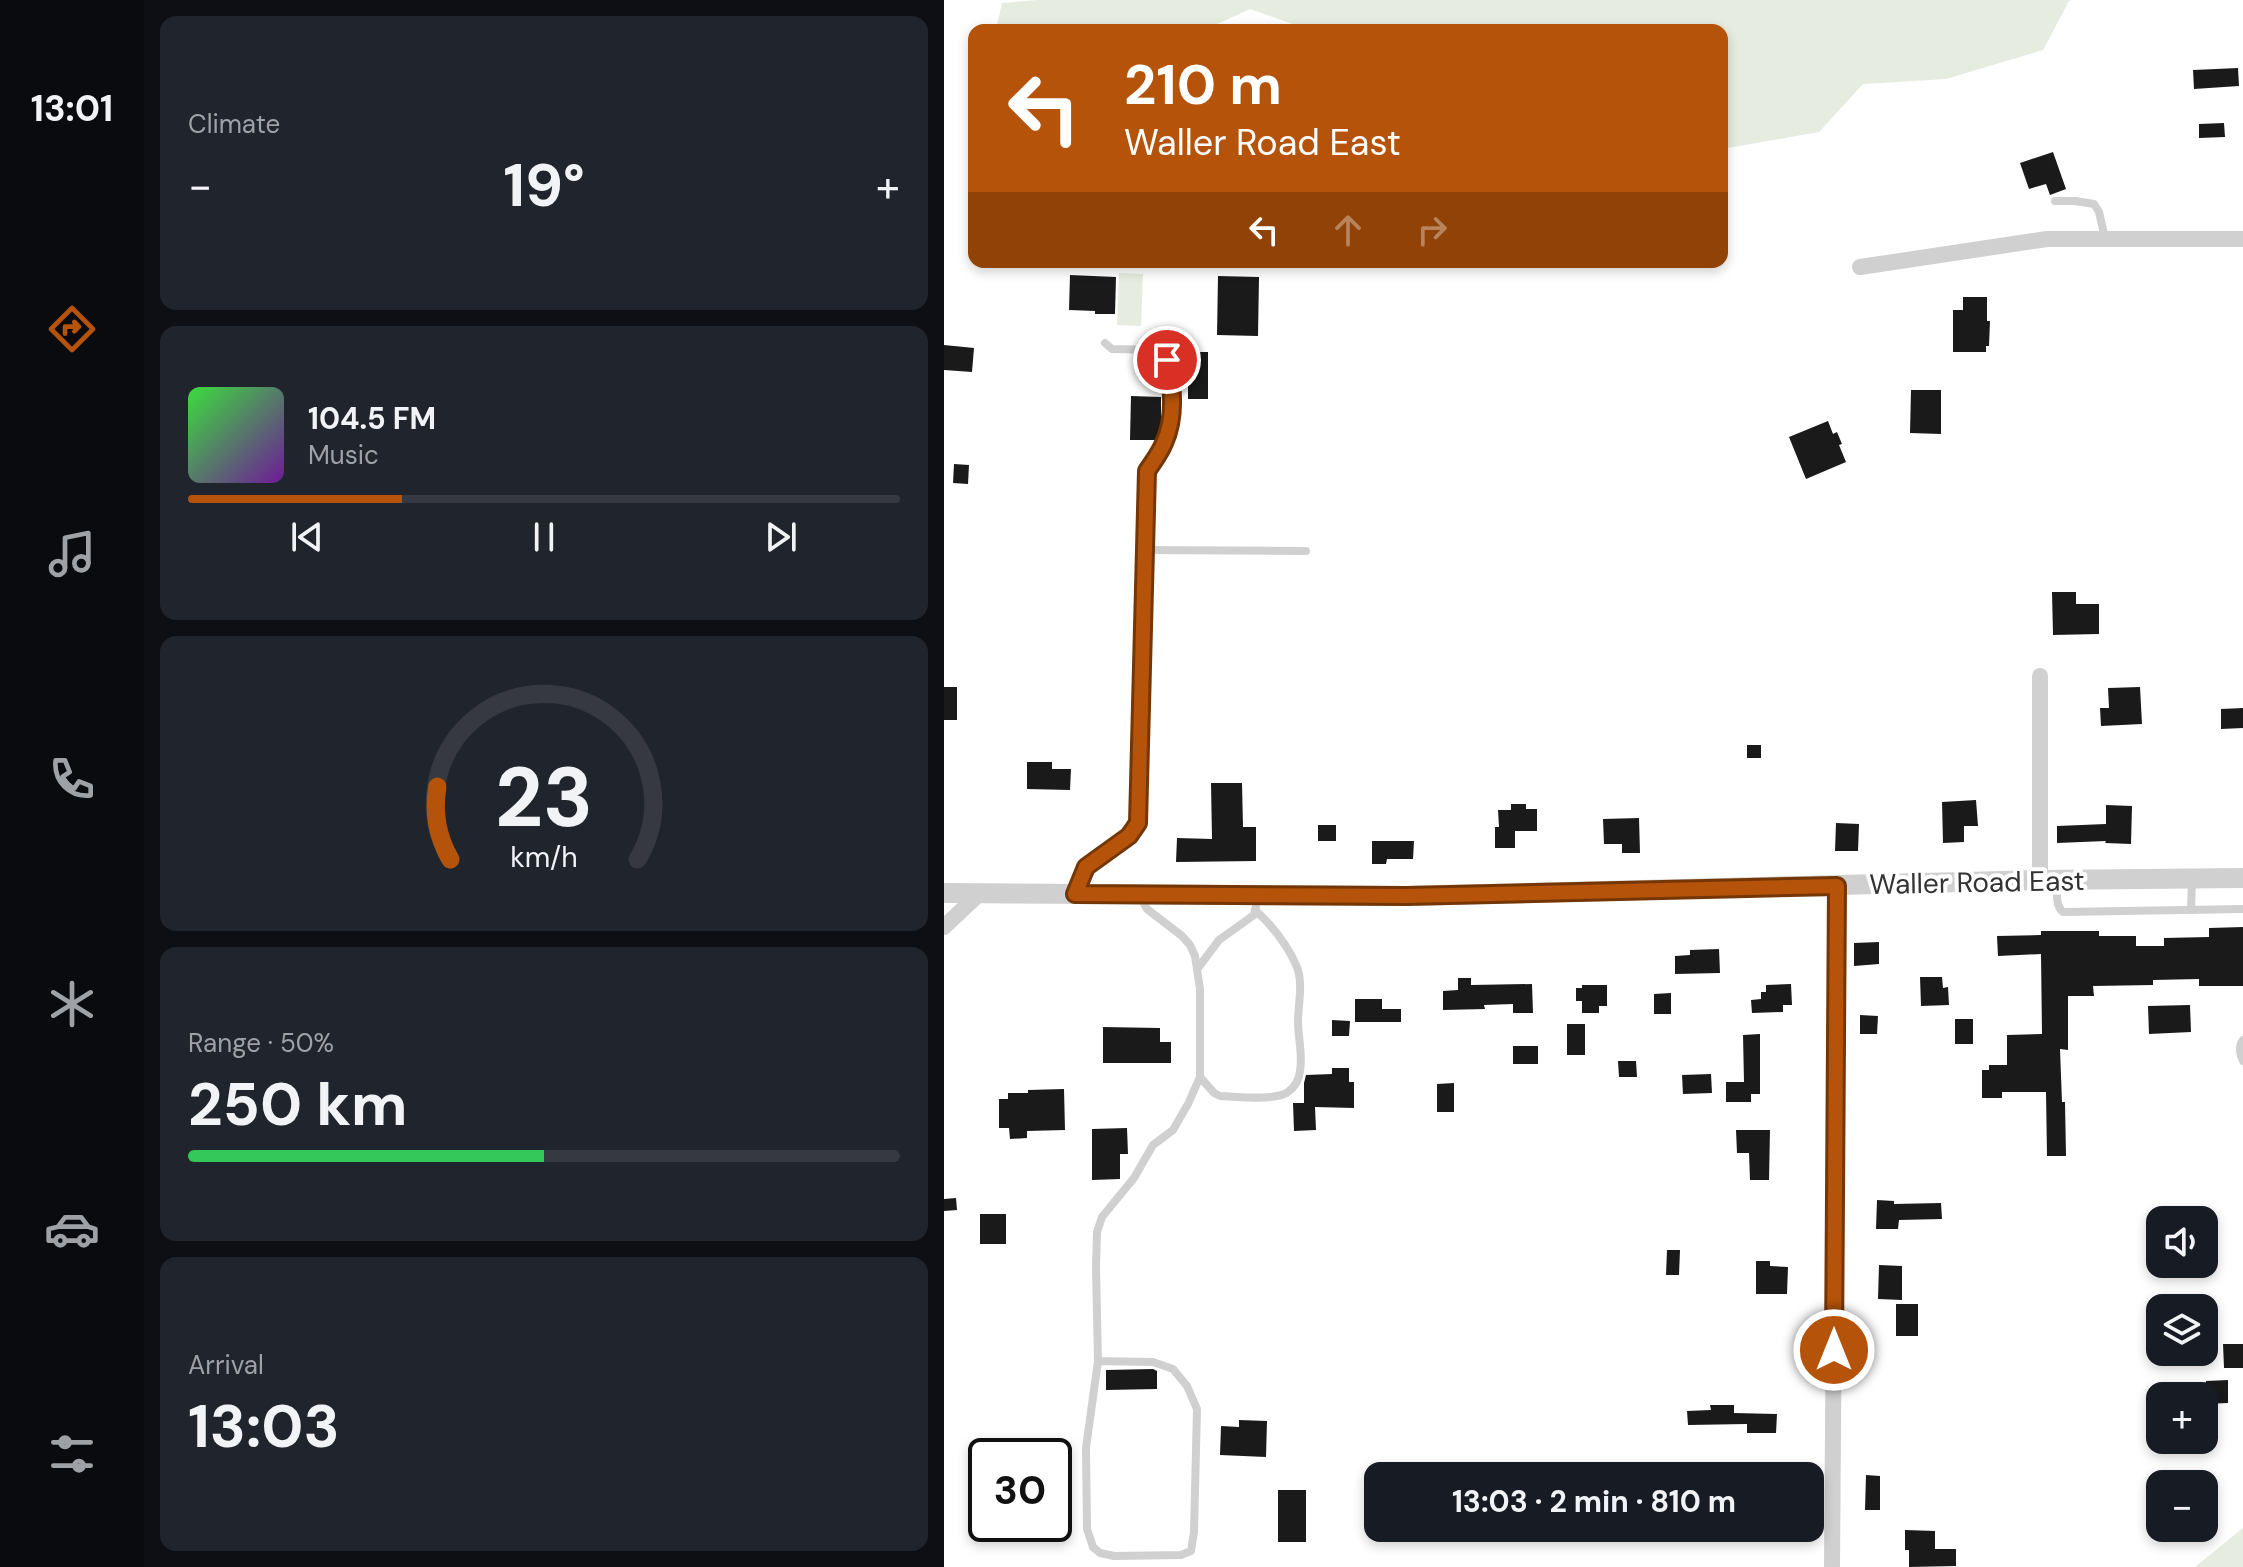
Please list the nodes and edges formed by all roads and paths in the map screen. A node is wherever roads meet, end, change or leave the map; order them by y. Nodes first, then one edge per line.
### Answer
1 (2055, 201) dead end
2 (2105, 238) junction
3 (2243, 239) edge
4 (1860, 267) dead end
5 (1105, 343) dead end
6 (1145, 550) junction
7 (1306, 551) dead end
8 (2040, 676) dead end
9 (2192, 878) junction
10 (2243, 878) edge
11 (2048, 880) junction
12 (1837, 886) junction
13 (944, 893) edge
14 (979, 894) junction
15 (1075, 894) junction
16 (1138, 895) junction
17 (1256, 903) junction
18 (2243, 909) edge
19 (2191, 910) junction
20 (944, 927) edge
21 (1198, 968) junction
22 (2243, 1040) edge
23 (2243, 1061) edge
24 (1200, 1077) junction
25 (1098, 1361) junction
26 (1832, 1567) edge

1 - 2 lane
2 - 3 street
2 - 4 street
5 - 6 lane
6 - 7 lane
6 - 15 lane
8 - 11 street
9 - 10 street, Waller Road East
9 - 11 street, Waller Road East
9 - 19 lane
11 - 12 street, Waller Road East
11 - 19 lane
12 - 17 street, Waller Road East
12 - 26 street
13 - 14 street, Waller Road East
14 - 15 street, Waller Road East
14 - 20 street
15 - 16 street, Waller Road East
16 - 17 street, Waller Road East
16 - 21 lane
17 - 21 lane
17 - 24 lane
18 - 19 lane
21 - 24 lane
22 - 23 lane
24 - 25 lane
25 - 25 lane

